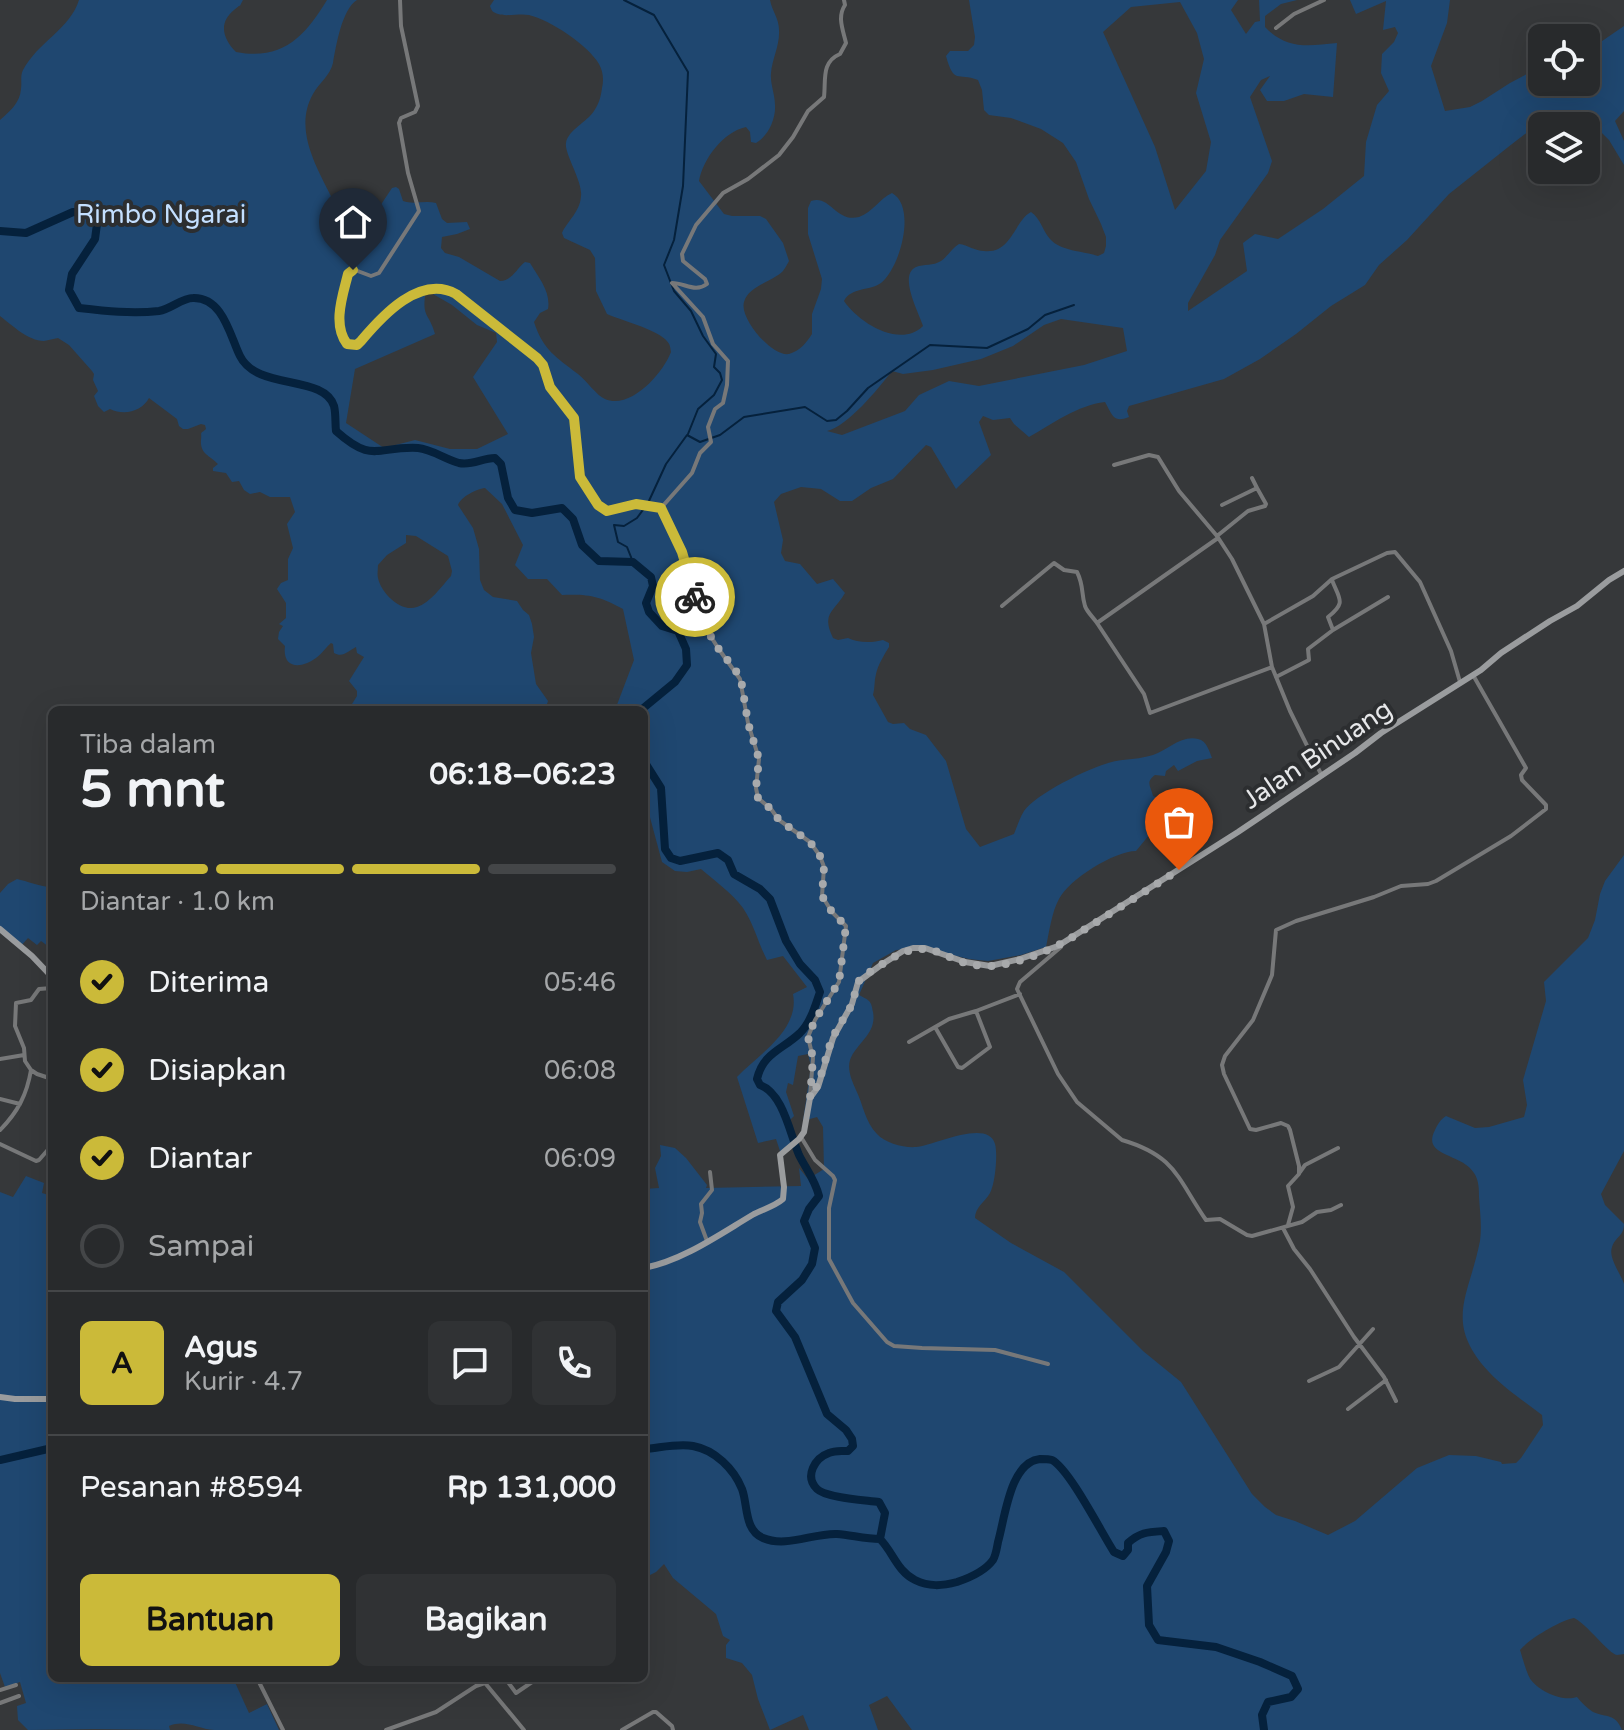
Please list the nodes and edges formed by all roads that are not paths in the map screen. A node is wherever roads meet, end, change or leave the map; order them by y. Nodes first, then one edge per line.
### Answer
1 (400, 0) edge
2 (844, 0) edge
3 (1324, 0) edge
4 (1276, 28) dead end
5 (1114, 465) dead end
6 (1252, 478) dead end
7 (1257, 488) junction
8 (1222, 505) dead end
9 (661, 508) junction
10 (1217, 537) junction
11 (1624, 571) edge
12 (1332, 579) junction
13 (1388, 597) dead end
14 (1002, 606) dead end
15 (1097, 623) junction
16 (1264, 624) junction
17 (1333, 630) junction
18 (1272, 667) junction
19 (1473, 675) junction
20 (1276, 677) junction
21 (1460, 682) junction
22 (1322, 776) junction
23 (0, 929) edge
24 (1068, 940) junction
25 (48, 973) edge
26 (48, 988) edge
27 (1020, 994) junction
28 (976, 1011) junction
29 (935, 1027) junction
30 (909, 1042) dead end
31 (24, 1055) junction
32 (0, 1059) edge
33 (31, 1070) junction
34 (48, 1078) edge
35 (810, 1098) junction
36 (0, 1099) edge
37 (20, 1104) junction
38 (0, 1130) edge
39 (800, 1138) junction
40 (0, 1144) edge
41 (1338, 1148) dead end
42 (48, 1150) edge
43 (710, 1172) dead end
44 (1299, 1174) junction
45 (1341, 1205) dead end
46 (1286, 1226) junction
47 (707, 1241) junction
48 (648, 1267) edge
49 (1373, 1329) dead end
50 (1359, 1344) junction
51 (1048, 1364) dead end
52 (1386, 1380) junction
53 (1309, 1381) dead end
54 (0, 1397) edge
55 (48, 1399) edge
56 (1396, 1401) dead end
57 (1348, 1409) dead end
58 (259, 1682) edge
59 (508, 1682) edge
60 (532, 1682) edge
61 (16, 1685) dead end
62 (0, 1690) edge
63 (19, 1696) dead end
64 (0, 1703) edge
65 (283, 1730) edge
66 (386, 1730) edge
67 (524, 1730) edge
68 (622, 1730) edge
69 (673, 1730) edge

1 - 9 street
2 - 9 street
3 - 4 street
5 - 10 street
6 - 7 street
7 - 8 street
7 - 10 street
9 - 35 street
10 - 15 street
10 - 16 street
11 - 19 main road, Jalan Binuang
12 - 16 street
12 - 17 street
12 - 21 street
13 - 17 street
14 - 15 street
15 - 18 street
16 - 18 street
17 - 20 street
18 - 20 street
19 - 21 main road, Jalan Binuang
19 - 44 street
20 - 22 street
21 - 22 main road, Jalan Binuang
22 - 24 main road, Jalan Binuang
23 - 25 main road
24 - 27 street
24 - 35 main road, Jalan Binuang
26 - 31 street
27 - 28 street
27 - 46 street
28 - 29 street
28 - 29 street
29 - 30 street
31 - 32 street
31 - 33 street
33 - 34 street
33 - 37 street
35 - 39 main road, Jalan Binuang
36 - 37 street
37 - 38 street
39 - 47 main road
39 - 51 street
40 - 42 street
41 - 44 street
43 - 47 street
44 - 46 street
45 - 46 street
46 - 50 street
47 - 48 main road
49 - 50 street
50 - 52 street
50 - 53 street
52 - 56 street
52 - 57 street
54 - 55 main road
58 - 65 street
59 - 60 street
61 - 62 street
63 - 64 street
66 - 67 street
68 - 69 street

